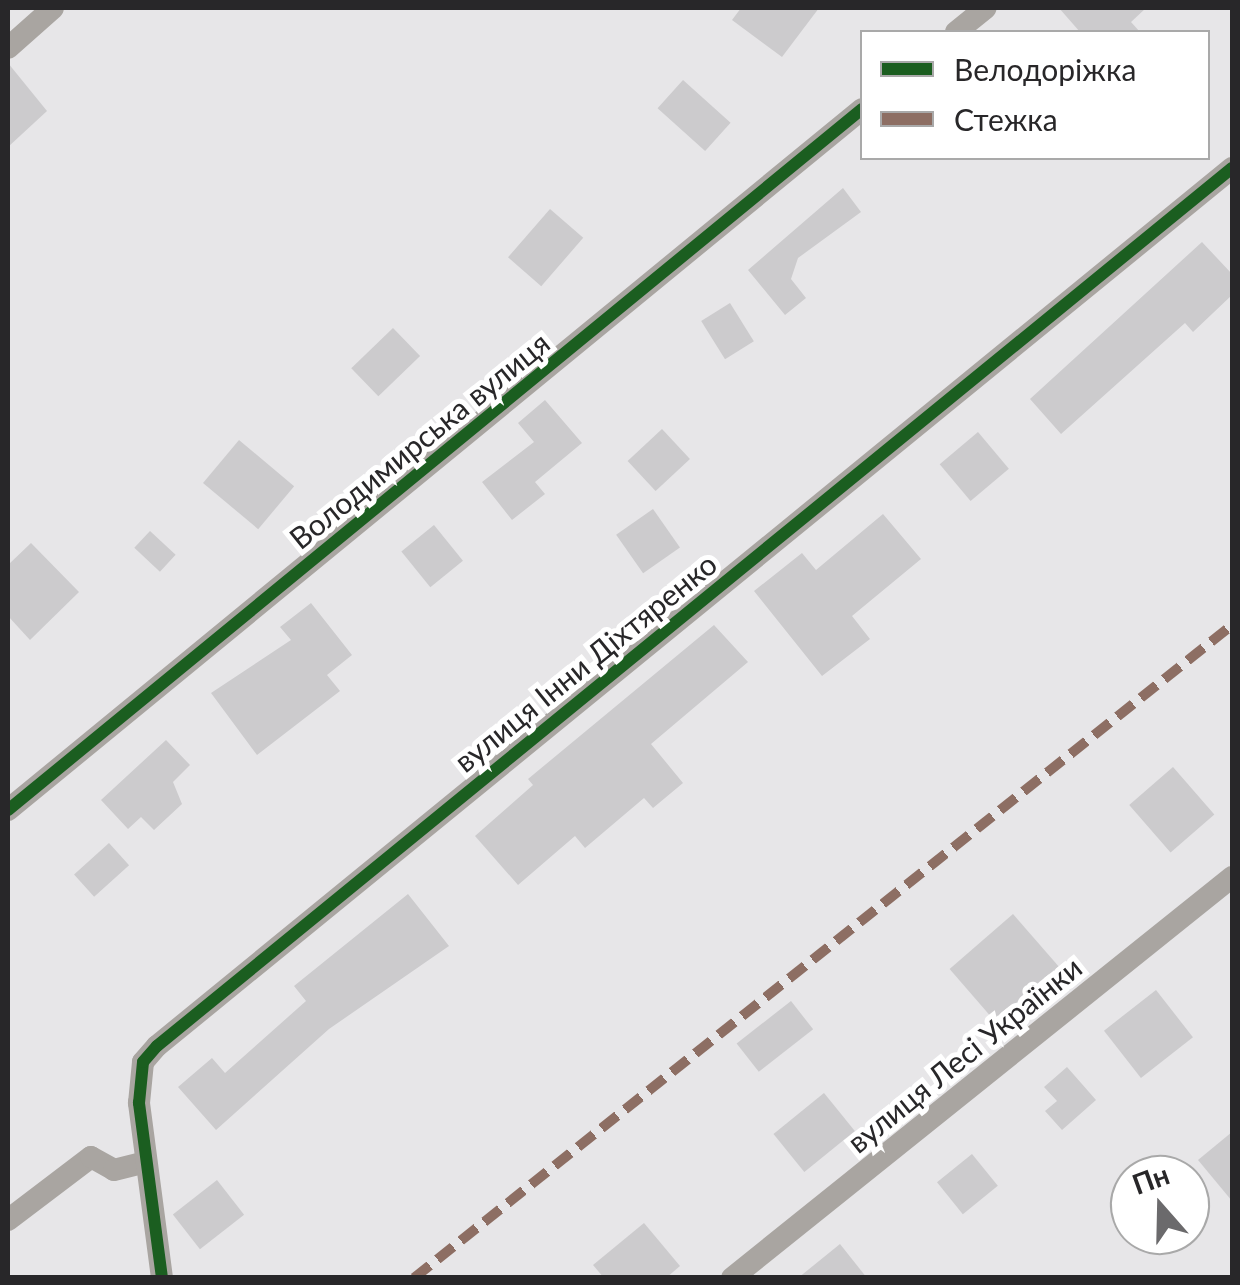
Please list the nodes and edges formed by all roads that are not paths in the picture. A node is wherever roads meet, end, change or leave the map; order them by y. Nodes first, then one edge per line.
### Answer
1 (53, 8) edge
2 (986, 8) edge
3 (958, 30) edge
4 (8, 48) edge
5 (860, 111) edge
6 (1232, 168) edge
7 (8, 810) edge
8 (1232, 878) edge
9 (146, 1162) junction
10 (8, 1220) edge
11 (162, 1278) edge
12 (732, 1278) edge

1 - 4 street
2 - 3 street
5 - 7 street, Володимирська вулиця
6 - 9 street, вулиця Інни Діхтяренко
8 - 12 street, вулиця Лесі Українки
9 - 10 street
9 - 11 street, вулиця Інни Діхтяренко

